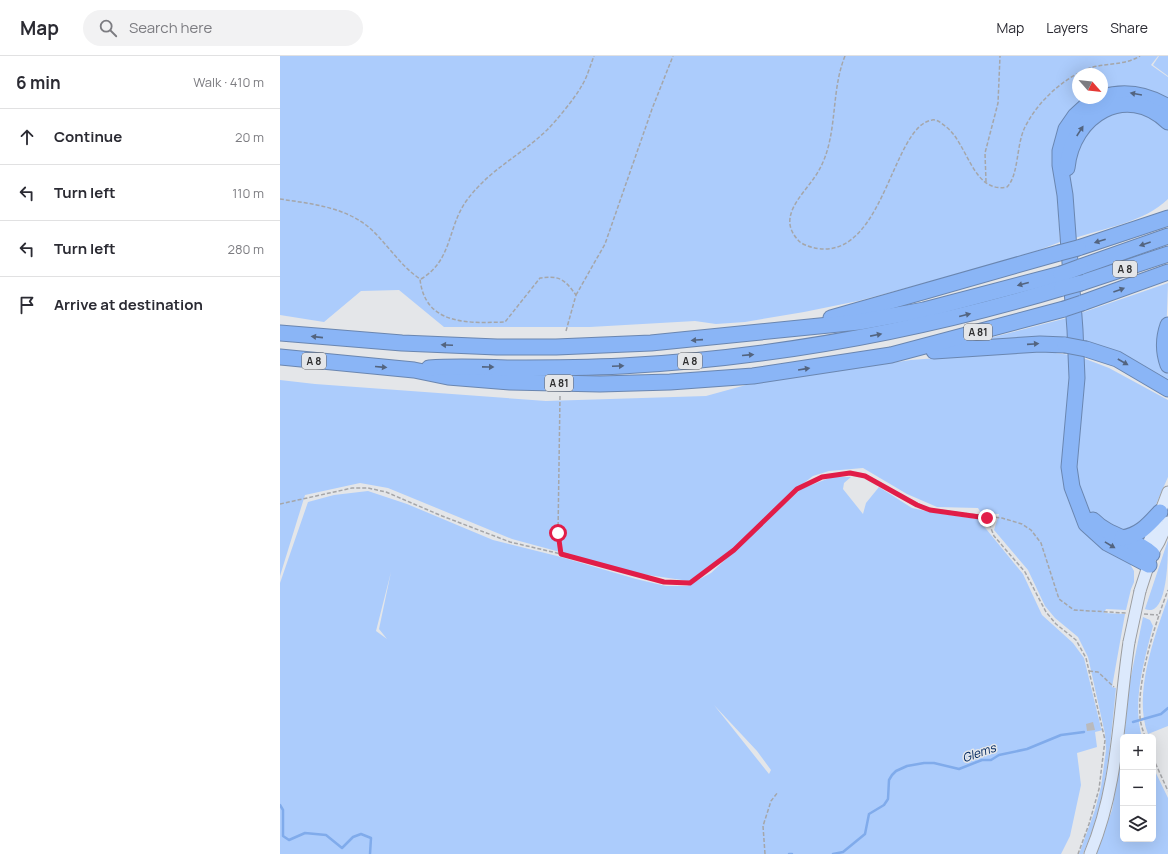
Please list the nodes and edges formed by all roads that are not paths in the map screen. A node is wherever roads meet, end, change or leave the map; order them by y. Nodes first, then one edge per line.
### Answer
1 (1108, 95) edge
2 (1088, 104) edge
3 (1168, 107) edge
4 (1168, 122) edge
5 (1065, 195) junction
6 (1168, 206) edge
7 (1168, 218) edge
8 (1134, 230) junction
9 (1168, 236) edge
10 (1168, 254) edge
11 (1168, 272) edge
12 (1062, 281) junction
13 (1168, 325) edge
14 (802, 327) junction
15 (280, 333) edge
16 (891, 355) junction
17 (280, 358) edge
18 (1168, 365) edge
19 (414, 370) junction
20 (1168, 389) edge
21 (1168, 492) edge
22 (1079, 504) junction
23 (1164, 517) edge
24 (1122, 538) junction
25 (1150, 560) junction
26 (1090, 854) edge

3 -> 1 highway
2 - 5 highway
5 -> 4 highway
5 - 22 highway
6 - 8 highway
7 - 8 highway
8 -> 14 highway, bridge
9 -> 12 highway, A 8, bridge
10 - 12 highway, A 8, bridge
16 -> 11 highway, A 81, bridge
12 -> 14 highway, A 8
19 -> 12 highway, A 8
13 - 18 highway
14 -> 15 highway, A 8
19 -> 16 highway, A 81
16 -> 20 highway, bridge
17 -> 19 highway, A 8
21 - 23 main road
22 - 24 highway
22 -> 25 highway
23 - 24 highway
23 - 25 main road
24 - 25 highway
25 - 26 main road, bridge

